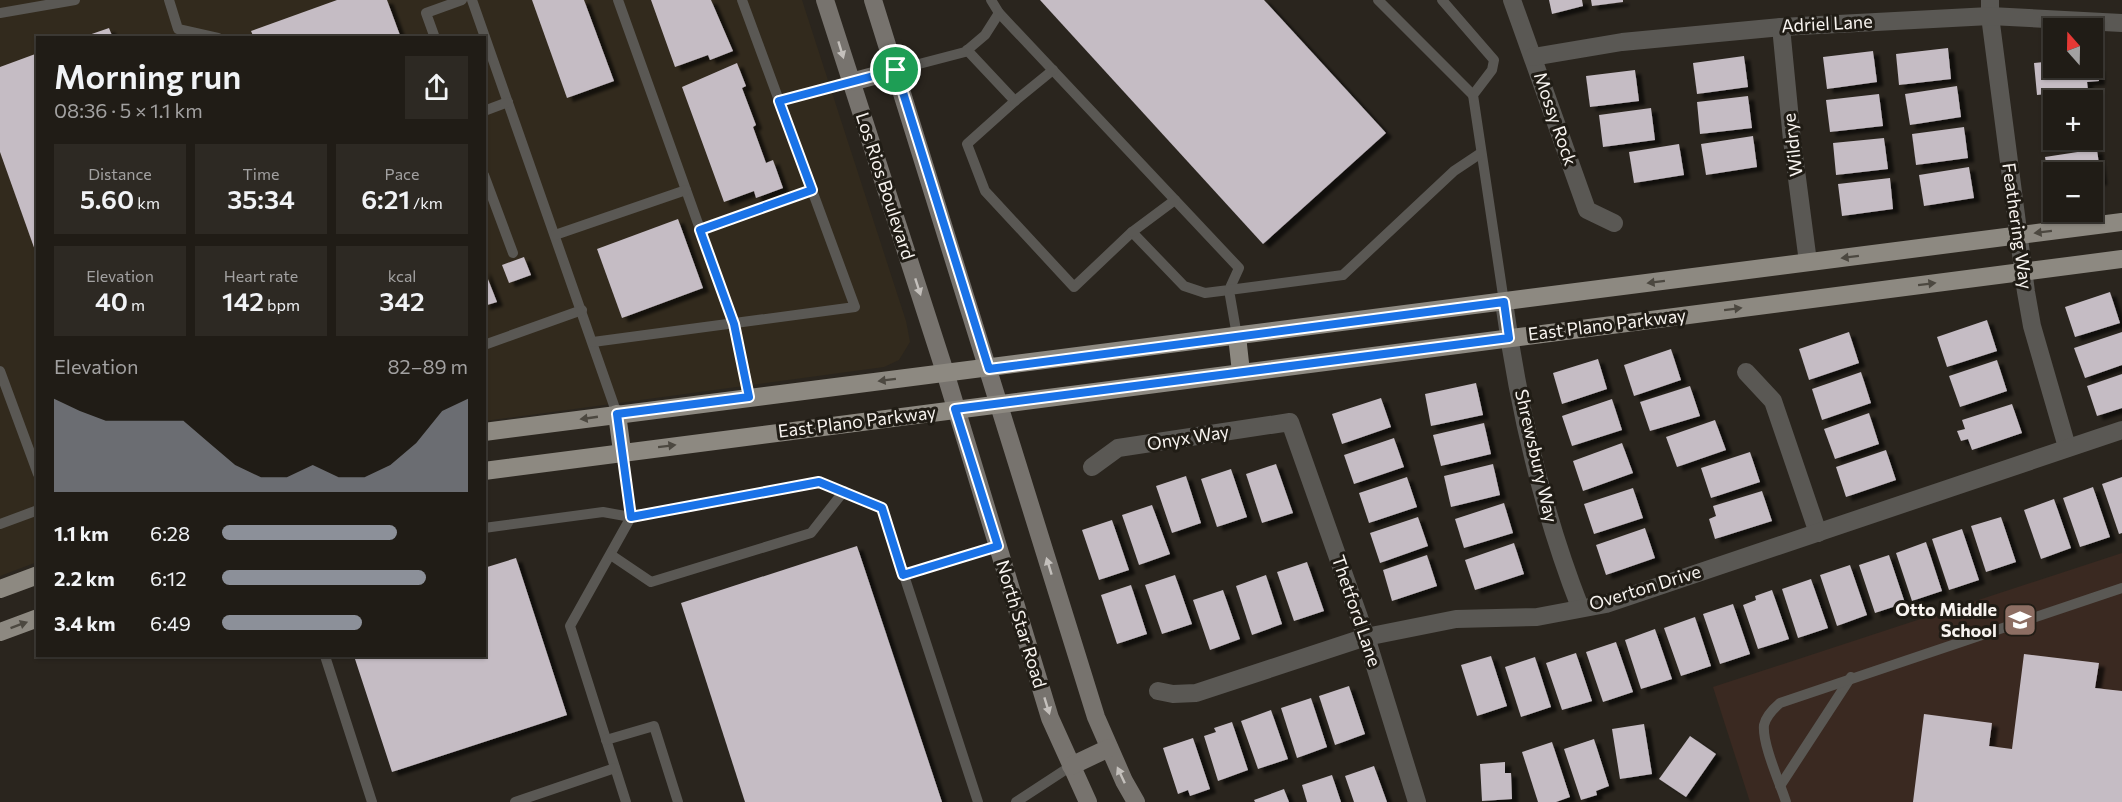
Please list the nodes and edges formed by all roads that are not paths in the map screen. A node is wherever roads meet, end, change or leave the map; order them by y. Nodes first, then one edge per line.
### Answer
1 (75, 0) edge
2 (170, 0) edge
3 (462, 0) edge
4 (472, 0) edge
5 (618, 0) edge
6 (742, 0) edge
7 (825, 0) edge
8 (873, 0) edge
9 (990, 0) edge
10 (1378, 0) edge
11 (1442, 0) edge
12 (1512, 0) edge
13 (1990, 8) edge
14 (0, 13) edge
15 (999, 13) junction
16 (2122, 23) edge
17 (1781, 27) junction
18 (175, 33) edge
19 (201, 36) edge
20 (434, 36) edge
21 (485, 36) edge
22 (486, 40) edge
23 (968, 50) junction
24 (1533, 57) junction
25 (896, 70) junction
26 (1053, 70) junction
27 (851, 82) junction
28 (1473, 95) junction
29 (1015, 100) junction
30 (779, 101) junction
31 (508, 102) junction
32 (486, 110) edge
33 (1481, 153) junction
34 (486, 180) edge
35 (686, 190) junction
36 (812, 190) junction
37 (1175, 200) junction
38 (2122, 222) edge
39 (1614, 223) dead end
40 (700, 230) junction
41 (1132, 232) junction
42 (555, 235) junction
43 (2018, 235) junction
44 (513, 253) dead end
45 (2122, 259) edge
46 (1808, 262) junction
47 (2022, 272) junction
48 (1229, 291) junction
49 (1504, 302) junction
50 (582, 310) junction
51 (734, 324) junction
52 (1237, 336) junction
53 (1509, 338) junction
54 (593, 342) junction
55 (486, 344) edge
56 (989, 369) junction
57 (0, 371) edge
58 (945, 372) junction
59 (1241, 372) junction
60 (1746, 372) dead end
61 (749, 397) junction
62 (999, 404) junction
63 (955, 409) junction
64 (617, 414) junction
65 (1290, 422) joint
66 (2122, 430) edge
67 (486, 432) edge
68 (2067, 447) junction
69 (622, 451) junction
70 (1092, 467) dead end
71 (36, 469) edge
72 (486, 471) edge
73 (844, 491) junction
74 (36, 511) edge
75 (631, 517) junction
76 (0, 524) edge
77 (486, 528) edge
78 (1818, 532) junction
79 (998, 546) junction
80 (611, 555) junction
81 (903, 575) junction
82 (36, 576) edge
83 (2122, 588) edge
84 (0, 589) edge
85 (1580, 607) junction
86 (36, 619) edge
87 (0, 632) edge
88 (1366, 637) junction
89 (325, 657) edge
90 (1851, 677) junction
91 (1158, 691) dead end
92 (606, 740) junction
93 (1109, 748) junction
94 (1071, 766) junction
95 (615, 768) junction
96 (1780, 786) junction
97 (372, 802) edge
98 (515, 802) edge
99 (626, 802) edge
100 (678, 802) edge
101 (978, 802) edge
102 (1016, 802) edge
103 (1088, 802) edge
104 (1136, 802) edge
105 (1417, 802) edge
106 (1786, 802) edge

1 - 14 lane
2 - 18 lane
3 - 20 lane
4 - 21 lane
5 - 35 lane
6 - 30 lane
7 -> 27 main road, Los Rios Boulevard
8 - 25 main road
9 - 15 lane
10 - 28 lane
11 - 28 lane
12 - 24 street, Mossy Rock
13 - 16 street, Adriel Lane
13 - 17 street, Adriel Lane
13 - 43 street, Feathering Way
15 - 23 lane
15 - 26 lane
17 - 24 street, Adriel Lane
17 - 46 street, Wildrye
18 - 19 lane
22 - 31 lane
23 - 25 lane
23 - 29 lane
24 - 39 street, Mossy Rock
25 - 27 main road
25 - 56 main road
26 - 29 lane
26 - 37 lane
27 - 30 lane
27 -> 58 main road, Los Rios Boulevard
28 - 33 lane
29 - 41 lane
30 - 36 lane
31 - 32 lane
31 - 42 lane
33 - 48 lane
33 - 49 lane
34 - 44 lane
35 - 40 lane
35 - 42 lane
36 - 40 lane
36 - 51 lane
37 - 41 lane
37 - 48 lane
38 -> 43 main road, East Plano Parkway
40 - 51 lane
41 - 48 lane
42 - 50 lane
43 -> 46 main road, East Plano Parkway
43 - 47 street, Feathering Way
45 - 47 main road, East Plano Parkway
46 -> 49 main road, East Plano Parkway
53 -> 47 main road, East Plano Parkway
47 - 68 street, Feathering Way
48 - 52 lane
49 - 52 main road, East Plano Parkway
49 - 53 street, Shrewsbury Way
50 - 54 lane
50 - 55 lane
51 - 54 lane
51 - 61 lane
52 - 56 main road, East Plano Parkway
52 - 59 main road
53 - 59 main road, East Plano Parkway
53 - 85 street, Shrewsbury Way
54 - 64 lane
56 - 58 main road, East Plano Parkway
56 - 62 main road
57 - 71 lane
58 -> 61 main road, East Plano Parkway
58 - 63 main road, North Star Road
59 - 62 main road, East Plano Parkway
60 - 78 street
61 - 64 main road, East Plano Parkway
62 - 63 main road, East Plano Parkway
93 -> 62 main road
69 -> 63 main road, East Plano Parkway
63 - 79 main road, North Star Road
64 -> 67 main road, East Plano Parkway
64 - 69 main road
65 - 70 street, Onyx Way
65 - 88 street, Thetford Lane
66 - 68 street, Overton Drive
68 - 78 street, Overton Drive
69 - 72 main road, East Plano Parkway
69 - 75 lane
73 - 75 lane
73 - 80 lane
73 - 81 lane
74 - 76 lane
75 - 77 lane
75 - 80 lane
78 - 85 street, Overton Drive
79 - 81 lane
79 -> 94 main road, North Star Road
80 - 92 lane
81 - 101 lane
82 - 84 main road
83 - 90 lane
85 - 88 street, Overton Drive
87 -> 86 main road
88 - 91 street, Overton Drive
88 - 105 street, Thetford Lane
89 - 97 lane
90 - 96 lane
90 - 96 lane
92 - 95 lane
92 - 100 lane
93 - 94 main road
104 -> 93 main road
94 - 102 lane
94 - 103 main road, North Star Road
95 - 98 lane
95 - 99 lane
96 - 106 lane

